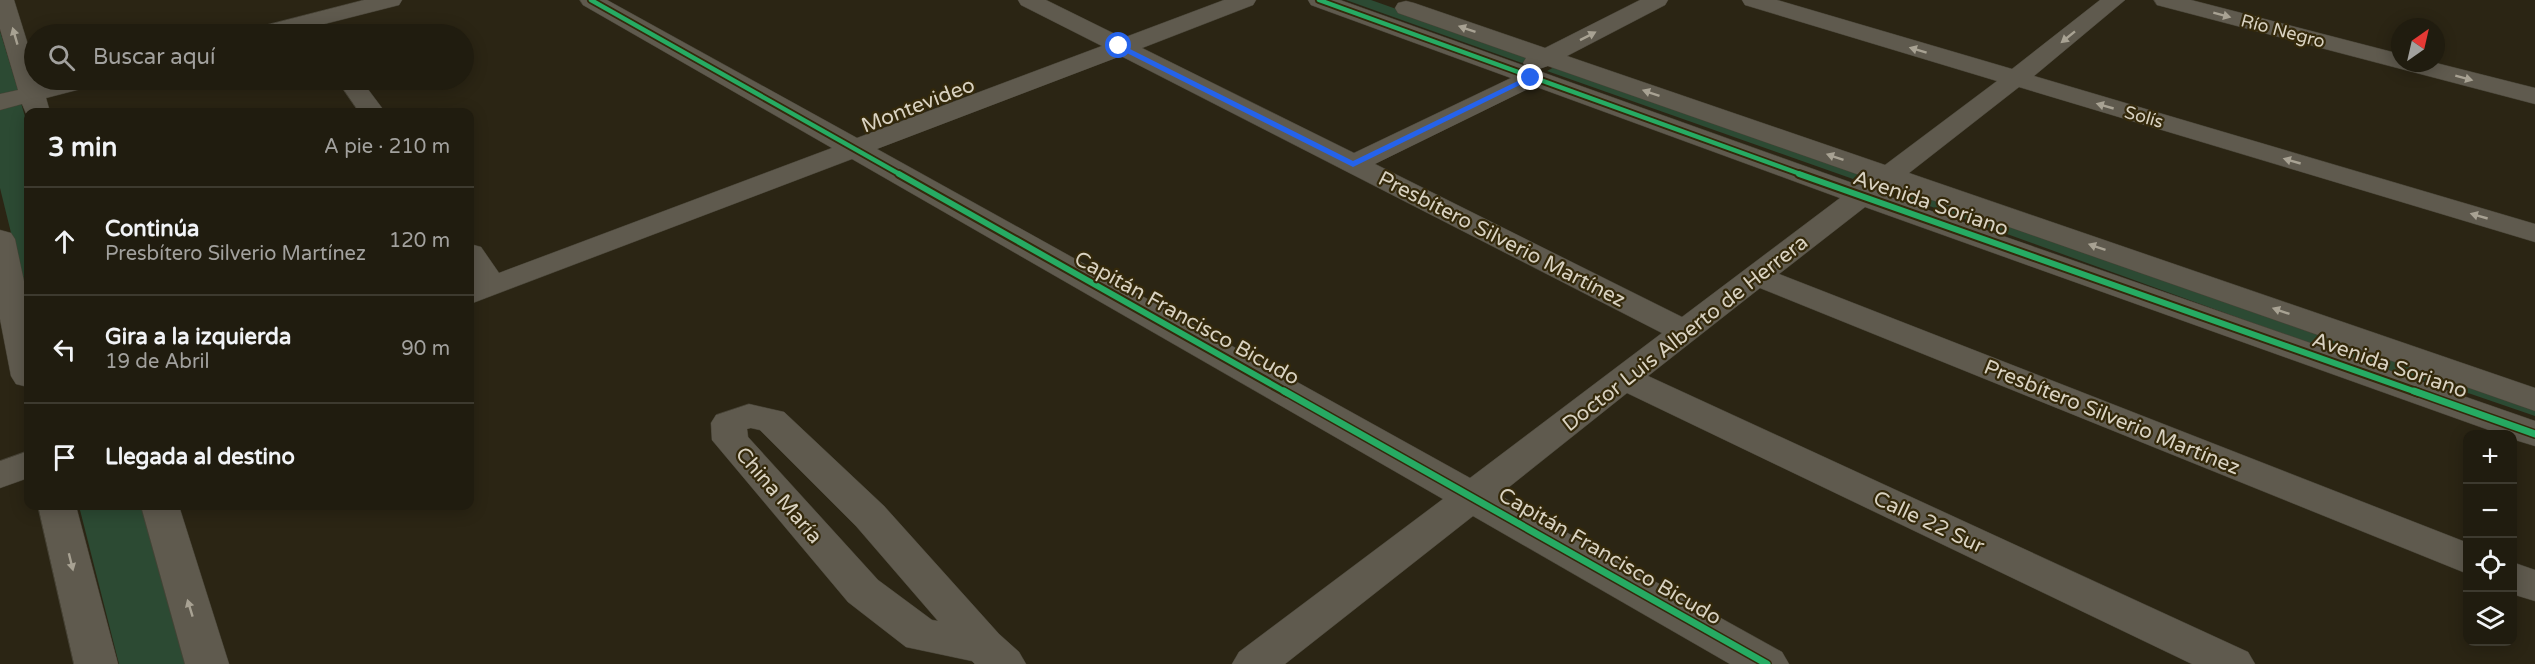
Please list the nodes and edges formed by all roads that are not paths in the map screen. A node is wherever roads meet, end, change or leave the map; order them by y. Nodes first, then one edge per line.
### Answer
1 (293, 0) edge
2 (391, 0) edge
3 (591, 0) edge
4 (1029, 0) edge
5 (1245, 0) edge
6 (1318, 0) edge
7 (1382, 0) edge
8 (1658, 0) edge
9 (1753, 0) edge
10 (2114, 0) edge
11 (2165, 0) edge
12 (7, 2) edge
13 (310, 24) edge
14 (324, 24) edge
15 (1119, 46) junction
16 (1547, 57) junction
17 (2391, 59) edge
18 (24, 63) edge
19 (2443, 72) edge
20 (1524, 75) junction
21 (2016, 80) junction
22 (64, 90) edge
23 (356, 90) edge
24 (2535, 96) edge
25 (0, 102) edge
26 (35, 103) edge
27 (369, 108) edge
28 (852, 148) junction
29 (1353, 164) junction
30 (1891, 176) junction
31 (1863, 197) junction
32 (2535, 233) edge
33 (0, 239) edge
34 (474, 266) edge
35 (1757, 276) junction
36 (481, 290) edge
37 (1686, 332) junction
38 (24, 356) edge
39 (1625, 379) junction
40 (2535, 400) edge
41 (2535, 434) edge
42 (24, 465) edge
43 (0, 474) edge
44 (1473, 498) junction
45 (58, 510) edge
46 (161, 510) edge
47 (2463, 557) edge
48 (2517, 579) edge
49 (2535, 586) edge
50 (994, 655) edge
51 (96, 664) edge
52 (207, 664) edge
53 (1254, 664) edge
54 (1767, 664) edge
55 (2234, 664) edge

1 - 13 street
2 - 14 street
3 - 28 street, Capitán Francisco Bicudo
4 - 15 street, Presbítero Silverio Martínez
5 - 15 street, Montevideo
6 - 20 street, Avenida Soriano
16 -> 7 street, Avenida Soriano
16 -> 8 street
21 -> 9 street, Solís
10 -> 21 street, Doctor Luis Alberto de Herrera
11 -> 17 street, Río Negro
18 -> 12 street
15 - 28 street, Montevideo
15 - 29 street, Presbítero Silverio Martínez
16 - 20 street
30 -> 16 street, Avenida Soriano
19 -> 24 street
20 - 29 street
20 - 31 street, Avenida Soriano
21 - 30 street, Doctor Luis Alberto de Herrera
32 -> 21 street, Solís
22 - 26 street
23 - 27 street
25 - 26 street
28 - 36 street, Montevideo
28 - 44 street, Capitán Francisco Bicudo
29 - 37 street, Presbítero Silverio Martínez
30 - 31 street, Doctor Luis Alberto de Herrera
40 -> 30 street, Avenida Soriano
31 - 35 street, Doctor Luis Alberto de Herrera
31 - 41 street, Avenida Soriano
33 - 38 street
34 - 36 street
35 - 37 street, Doctor Luis Alberto de Herrera
35 - 47 street, Presbítero Silverio Martínez
37 - 39 street, Doctor Luis Alberto de Herrera
39 - 44 street, Doctor Luis Alberto de Herrera
39 - 55 street, Calle 22 Sur
42 - 43 street
44 - 53 street, Doctor Luis Alberto de Herrera
44 - 54 street, Capitán Francisco Bicudo
45 -> 51 street
52 -> 46 street
48 - 49 street
50 - 50 street, China María

